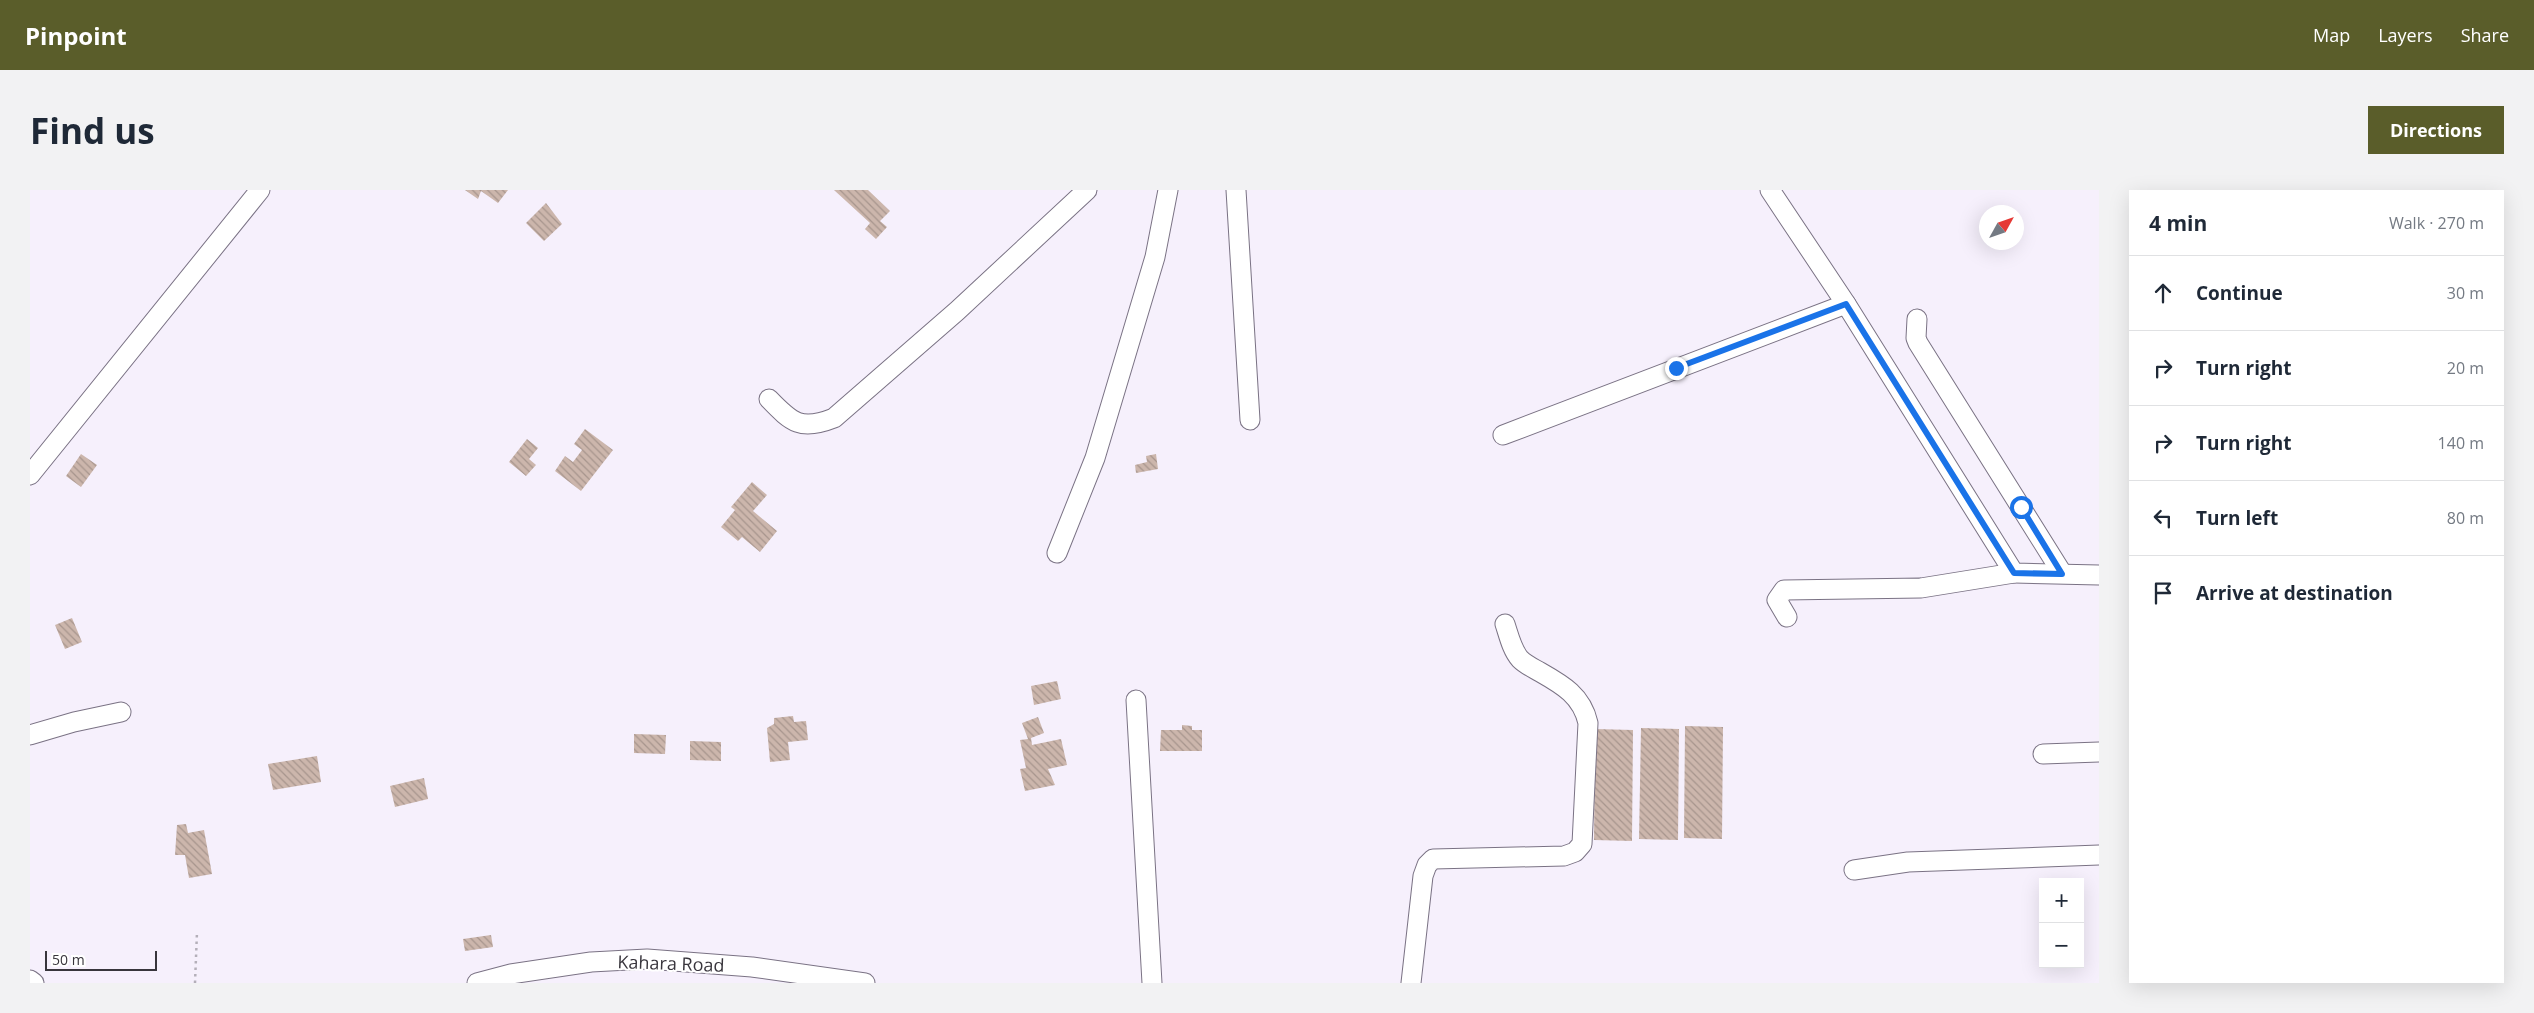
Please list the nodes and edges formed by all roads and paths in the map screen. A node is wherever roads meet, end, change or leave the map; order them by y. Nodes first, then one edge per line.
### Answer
1 (260, 190) edge
2 (1087, 190) edge
3 (1168, 190) edge
4 (1236, 190) edge
5 (1770, 190) edge
6 (1846, 304) junction
7 (1917, 319) dead end
8 (769, 400) dead end
9 (1250, 420) dead end
10 (1504, 436) dead end
11 (30, 475) edge
12 (1057, 554) dead end
13 (2014, 573) junction
14 (2062, 574) junction
15 (2099, 575) edge
16 (1787, 617) dead end
17 (1505, 624) dead end
18 (1136, 700) dead end
19 (121, 712) dead end
20 (30, 735) edge
21 (2099, 752) edge
22 (2043, 754) dead end
23 (2099, 855) edge
24 (1854, 870) dead end
25 (197, 932) dead end
26 (30, 980) edge
27 (34, 983) edge
28 (195, 983) edge
29 (477, 983) edge
30 (865, 983) edge
31 (1152, 983) edge
32 (1411, 983) edge

1 - 11 street
2 - 8 street
3 - 12 street
4 - 9 street
5 - 6 street
6 - 10 street
6 - 13 street
7 - 14 street
13 - 14 street
13 - 16 street
14 - 15 street
17 - 32 street
18 - 31 street
19 - 20 street
21 - 22 street
23 - 24 street
25 - 28 path
26 - 27 street
29 - 30 street, Kahara Road

